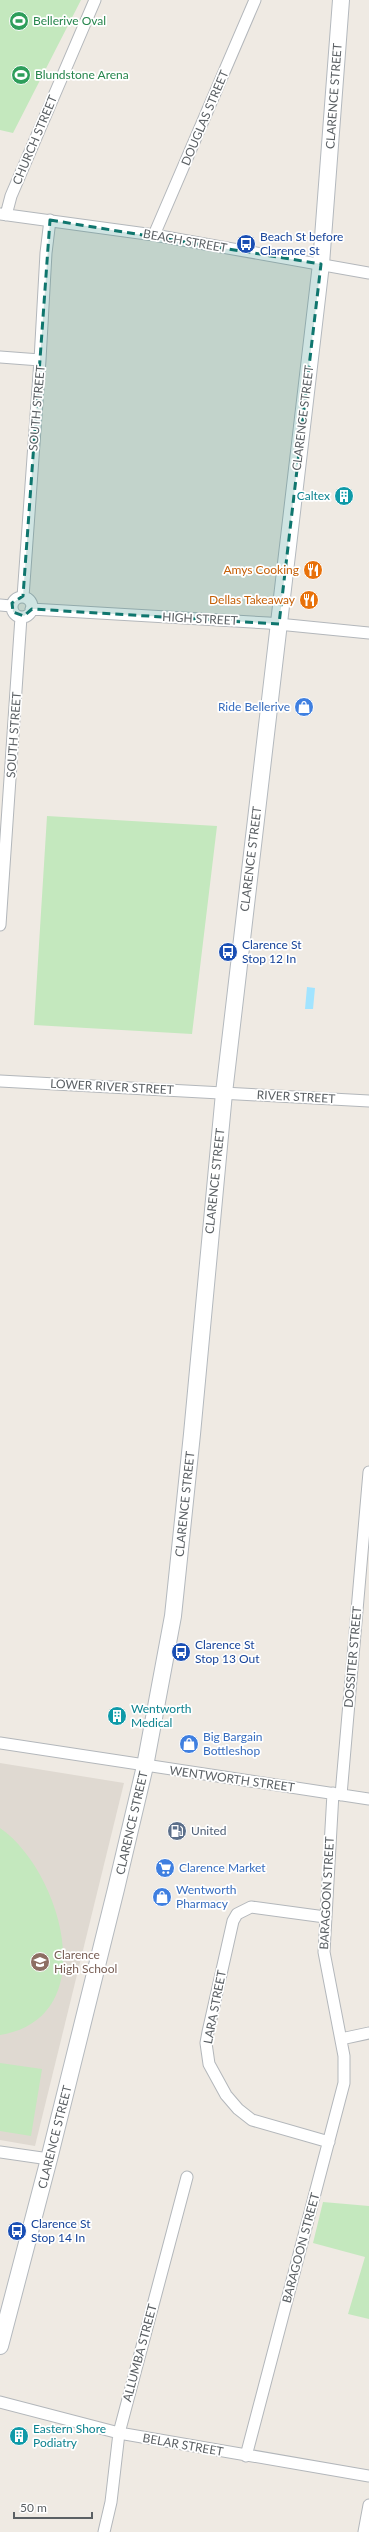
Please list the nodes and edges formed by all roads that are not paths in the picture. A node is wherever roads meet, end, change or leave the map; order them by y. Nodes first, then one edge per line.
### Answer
1 (95, 0) edge
2 (255, 0) edge
3 (341, 0) edge
4 (3, 214) edge
5 (50, 220) junction
6 (154, 235) junction
7 (321, 264) junction
8 (369, 273) edge
9 (0, 357) edge
10 (40, 360) junction
11 (23, 597) junction
12 (0, 605) edge
13 (12, 606) junction
14 (31, 609) junction
15 (21, 617) junction
16 (279, 624) junction
17 (369, 633) edge
18 (0, 925) edge
19 (0, 1081) edge
20 (224, 1093) junction
21 (369, 1101) edge
22 (369, 1472) edge
23 (0, 1743) edge
24 (145, 1766) junction
25 (337, 1794) junction
26 (369, 1799) edge
27 (325, 1917) junction
28 (369, 2033) edge
29 (341, 2039) junction
30 (329, 2142) junction
31 (0, 2152) edge
32 (49, 2160) junction
33 (187, 2177) dead end
34 (0, 2346) edge
35 (0, 2402) edge
36 (119, 2433) junction
37 (246, 2456) junction
38 (369, 2476) edge
39 (369, 2505) edge
40 (104, 2532) edge
41 (364, 2532) edge

1 - 4 street, CHURCH STREET
2 - 6 street, DOUGLAS STREET
3 - 7 main road, CLARENCE STREET
4 - 5 street, BEACH STREET
5 - 6 street, BEACH STREET
5 - 10 street, SOUTH STREET
6 - 7 street, BEACH STREET
7 - 8 street, BEACH STREET
7 - 16 main road, CLARENCE STREET
9 - 10 street
10 - 11 street, SOUTH STREET
11 - 13 street
11 - 14 street
12 - 13 street
13 - 15 street
14 - 15 street
14 - 16 street, HIGH STREET
15 - 18 street, SOUTH STREET
16 - 17 street, HIGH STREET
16 - 20 main road, CLARENCE STREET
19 - 20 street, LOWER RIVER STREET
20 - 21 street, RIVER STREET
20 - 24 main road, CLARENCE STREET
22 - 25 street, DOSSITER STREET
23 - 24 street, WENTWORTH STREET
24 - 25 street, WENTWORTH STREET
24 - 32 main road, CLARENCE STREET
25 - 26 street, WENTWORTH STREET
25 - 27 street, BARAGOON STREET
27 - 29 street, BARAGOON STREET
27 - 30 street, LARA STREET
28 - 29 street
29 - 30 street, BARAGOON STREET
30 - 37 street, BARAGOON STREET
31 - 32 street
32 - 34 main road, CLARENCE STREET
33 - 36 street, ALLUMBA STREET
35 - 36 street, BELAR STREET
36 - 37 street, BELAR STREET
36 - 40 street, ALLUMBA STREET
37 - 38 street, BELAR STREET
39 - 41 street

